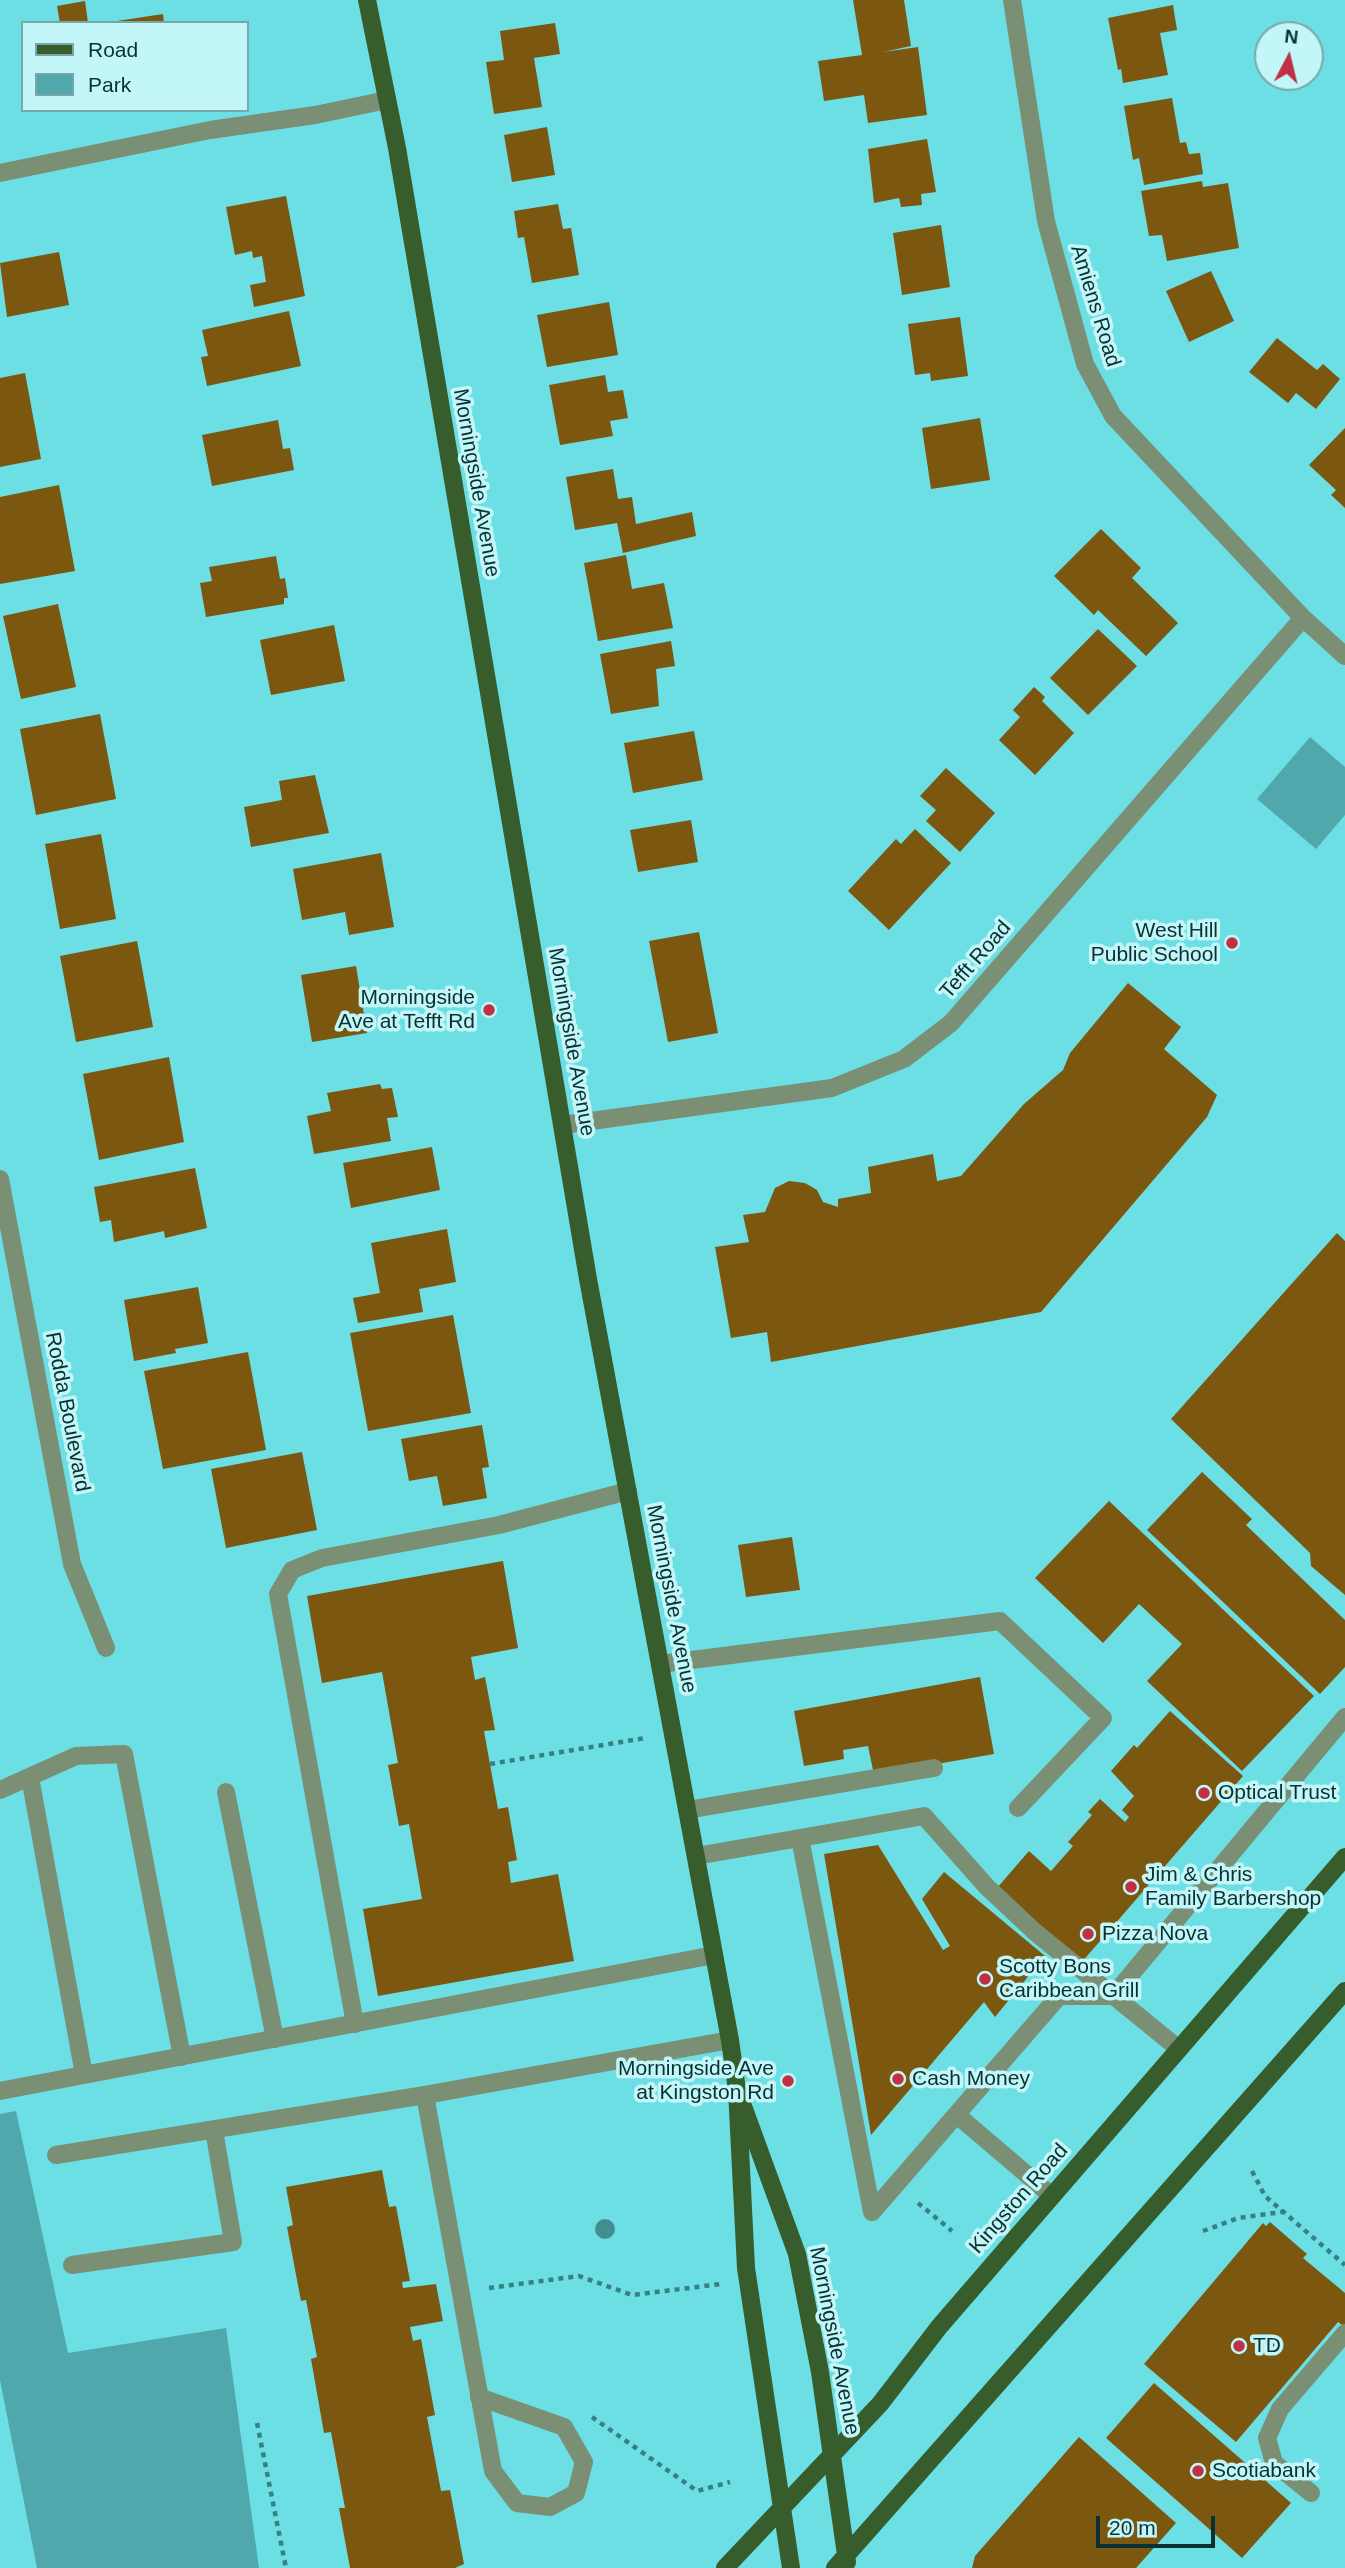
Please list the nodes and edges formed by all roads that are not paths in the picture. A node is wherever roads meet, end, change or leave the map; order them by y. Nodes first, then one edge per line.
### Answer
1 (367, 0) edge
2 (1012, 0) edge
3 (387, 100) junction
4 (0, 173) edge
5 (1303, 618) junction
6 (1345, 656) edge
7 (562, 1125) junction
8 (0, 1179) edge
9 (628, 1491) junction
10 (106, 1648) dead end
11 (660, 1664) junction
12 (1345, 1717) edge
13 (934, 1768) dead end
14 (30, 1776) junction
15 (0, 1790) edge
16 (226, 1792) dead end
17 (1018, 1808) dead end
18 (687, 1810) junction
19 (800, 1838) junction
20 (696, 1856) junction
21 (1345, 1857) edge
22 (715, 1955) junction
23 (1345, 1991) edge
24 (1113, 1996) junction
25 (355, 2024) junction
26 (275, 2039) junction
27 (730, 2040) junction
28 (1178, 2049) junction
29 (182, 2057) junction
30 (84, 2075) junction
31 (737, 2090) junction
32 (0, 2091) edge
33 (425, 2095) junction
34 (957, 2115) junction
35 (214, 2130) junction
36 (56, 2155) dead end
37 (1052, 2196) junction
38 (72, 2265) dead end
39 (1345, 2333) edge
40 (479, 2397) junction
41 (832, 2453) junction
42 (1311, 2493) dead end
43 (780, 2508) junction
44 (843, 2564) edge
45 (725, 2568) edge
46 (791, 2568) edge

1 - 3 main road, Morningside Avenue
2 - 5 street, Amiens Road
3 - 4 street
3 - 7 main road, Morningside Avenue
5 - 6 street, Amiens Road
5 - 7 street, Tefft Road
7 - 9 main road, Morningside Avenue
8 - 10 street, Rodda Boulevard
9 - 11 main road, Morningside Avenue
9 - 25 street
11 - 17 street
11 - 18 main road, Morningside Avenue
12 - 24 street
13 - 18 street
14 - 15 street
14 - 29 street
14 - 30 street
16 - 26 street
18 - 20 main road, Morningside Avenue
19 - 20 street
19 - 24 street
19 - 34 street
20 - 22 main road, Morningside Avenue
21 - 28 main road, Kingston Road
22 - 25 street
22 - 27 main road, Morningside Avenue
23 - 44 main road
24 - 28 street
24 - 34 street
25 - 26 street
26 - 29 street
27 - 31 main road, Morningside Avenue
27 - 33 street
28 - 37 main road, Kingston Road
29 - 30 street
30 - 32 street
31 - 41 main road, Morningside Avenue
31 - 43 main road, Morningside Avenue
33 - 35 street
33 - 40 street
34 - 37 street
35 - 36 street
35 - 38 street
37 - 41 main road, Kingston Road
39 - 42 street
40 - 40 street
41 - 43 main road, Kingston Road
41 - 44 main road, Morningside Avenue
43 - 45 main road, Kingston Road
43 - 46 main road, Morningside Avenue

